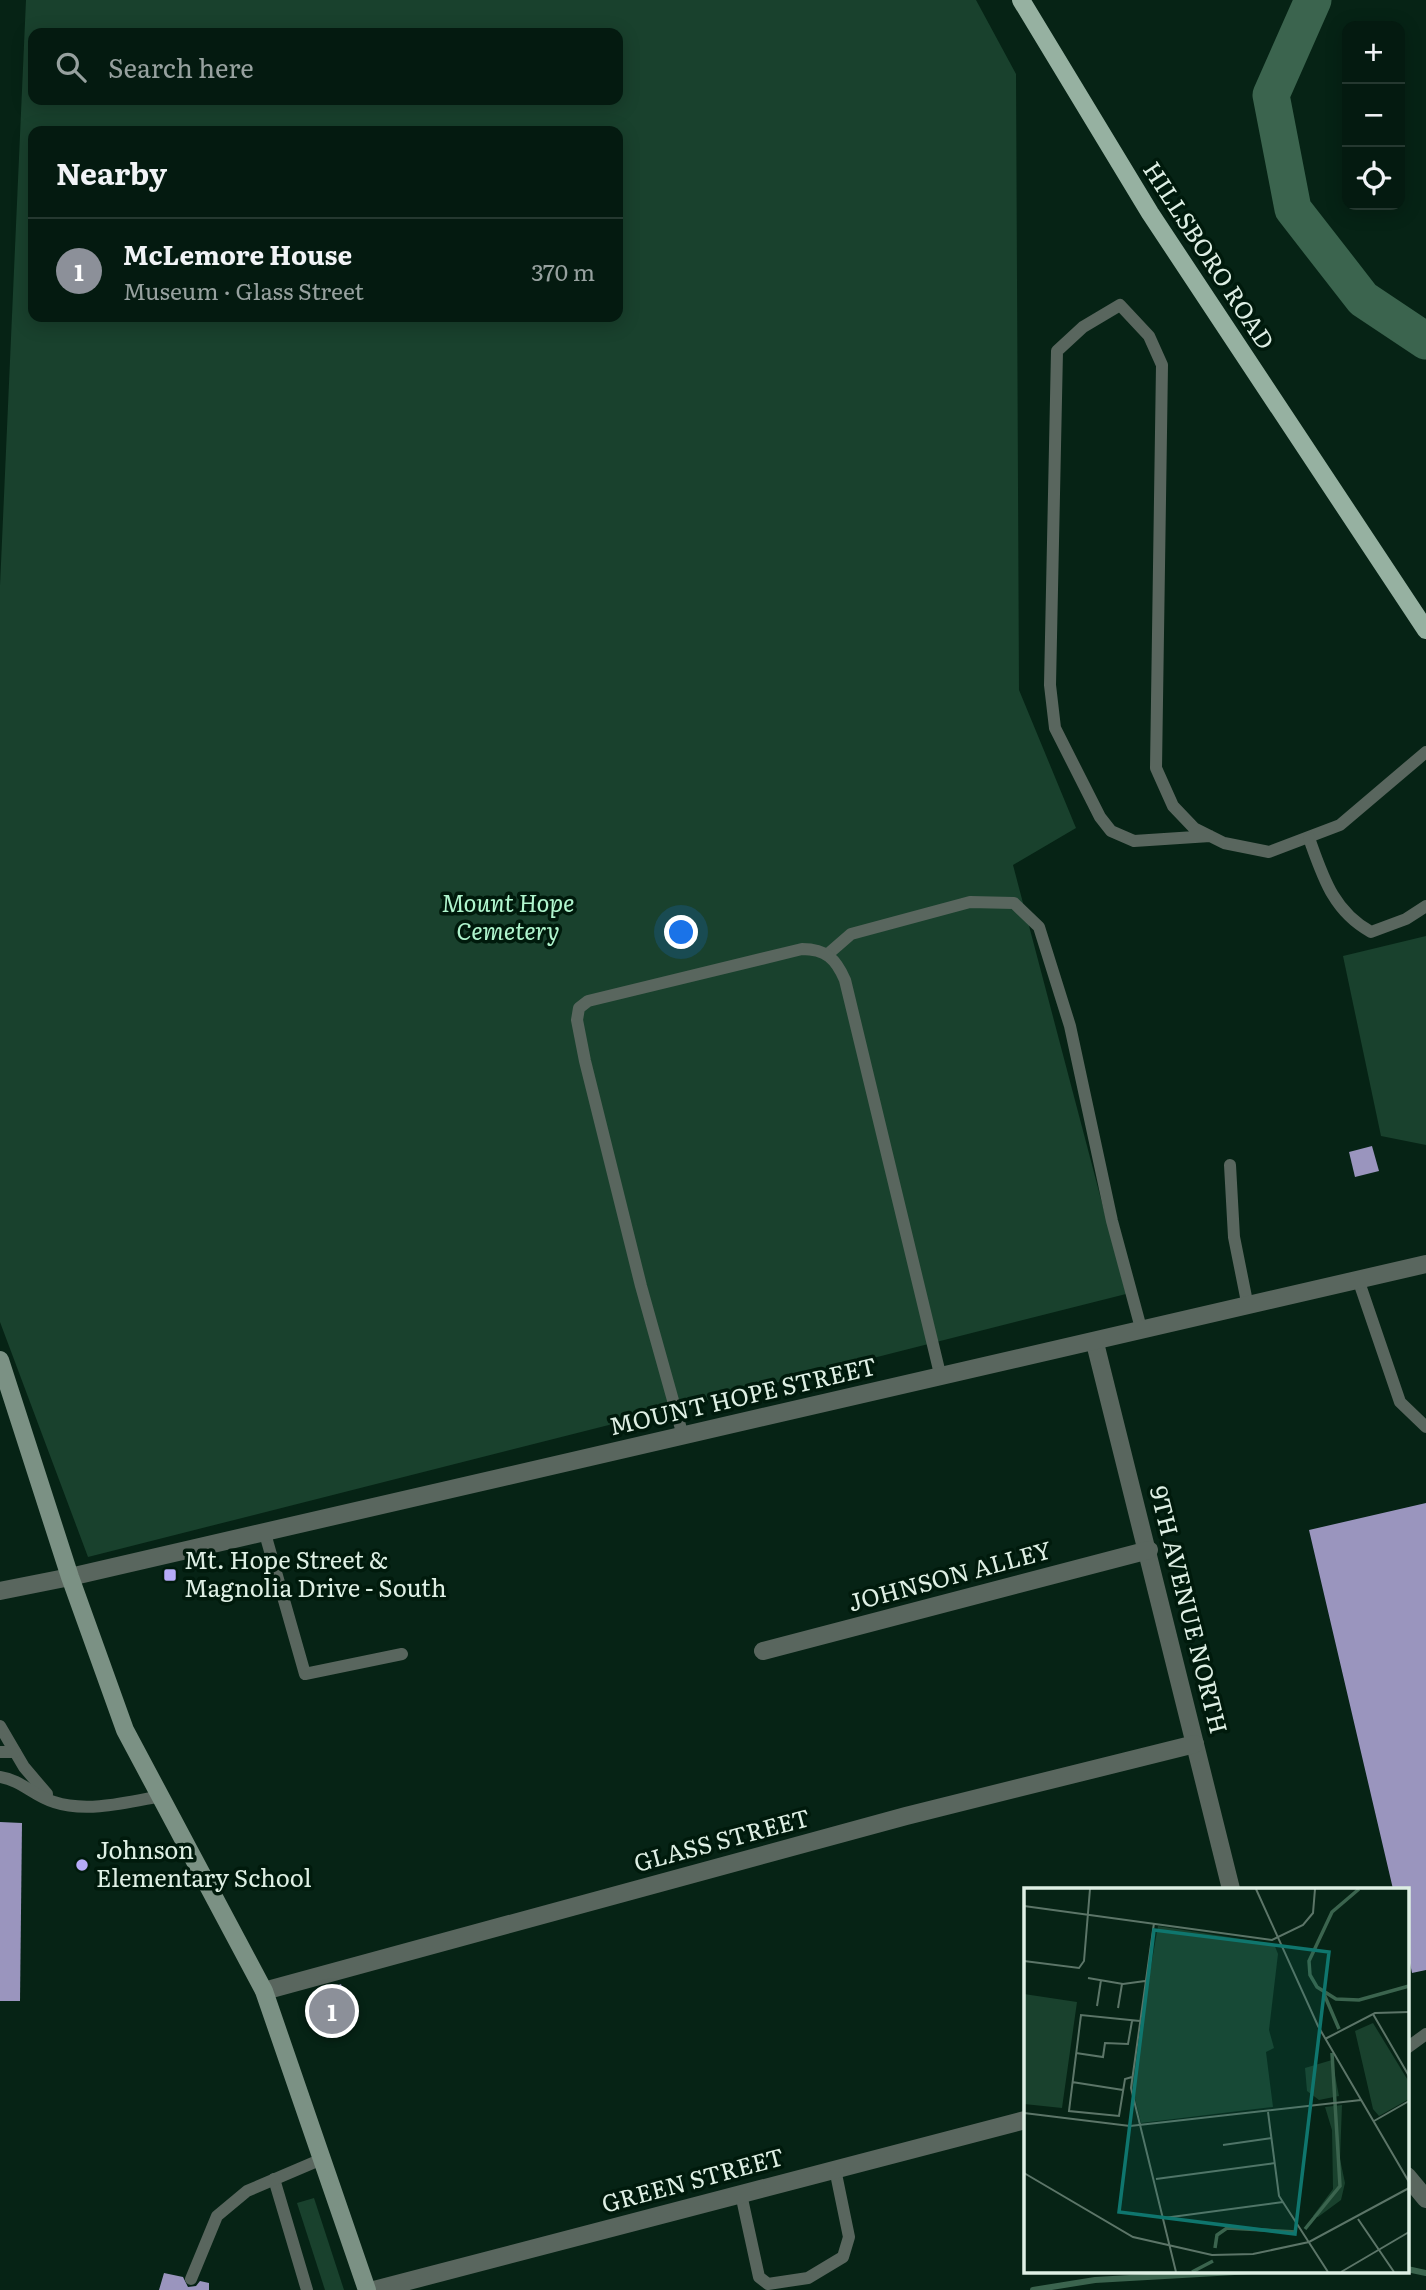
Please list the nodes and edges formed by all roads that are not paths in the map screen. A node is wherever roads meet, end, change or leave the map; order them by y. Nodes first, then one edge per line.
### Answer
1 (1021, 0) edge
2 (1426, 631) edge
3 (1426, 752) edge
4 (1210, 836) junction
5 (1310, 838) junction
6 (1426, 906) edge
7 (828, 954) junction
8 (1230, 1165) dead end
9 (1426, 1264) edge
10 (1359, 1282) junction
11 (1248, 1307) junction
12 (1142, 1332) junction
13 (1096, 1343) junction
14 (0, 1360) edge
15 (941, 1378) junction
16 (1426, 1427) edge
17 (683, 1436) junction
18 (264, 1530) junction
19 (1149, 1550) junction
20 (70, 1577) junction
21 (0, 1591) edge
22 (762, 1651) dead end
23 (402, 1654) dead end
24 (1, 1729) edge
25 (1195, 1744) junction
26 (0, 1752) edge
27 (15, 1752) junction
28 (0, 1777) edge
29 (161, 1796) junction
30 (54, 1803) junction
31 (1231, 1888) edge
32 (264, 1992) junction
33 (1426, 2034) edge
34 (1408, 2047) edge
35 (1024, 2120) edge
36 (322, 2159) junction
37 (835, 2169) junction
38 (1408, 2177) edge
39 (274, 2179) junction
40 (741, 2194) junction
41 (1426, 2198) edge
42 (191, 2279) dead end
43 (307, 2290) edge
44 (367, 2290) edge
45 (374, 2290) edge

1 - 2 main road, HILLSBORO ROAD
3 - 5 lane
4 - 4 lane
4 - 5 lane
5 - 6 lane
7 - 12 lane
7 - 15 lane
7 - 17 lane
8 - 11 lane
9 - 10 street, MOUNT HOPE STREET
10 - 11 street, MOUNT HOPE STREET
10 - 16 lane
11 - 12 street, MOUNT HOPE STREET
12 - 13 street, MOUNT HOPE STREET
13 - 15 street, MOUNT HOPE STREET
13 - 19 street, 9TH AVENUE NORTH
14 - 20 street
15 - 17 street, MOUNT HOPE STREET
17 - 18 street, MOUNT HOPE STREET
18 - 20 street, MOUNT HOPE STREET
18 - 23 lane
19 - 22 street, JOHNSON ALLEY
19 - 25 street, 9TH AVENUE NORTH
20 - 21 street, MOUNT HOPE STREET
20 - 29 street
24 - 27 lane
25 - 31 street, 9TH AVENUE NORTH
25 - 32 street, GLASS STREET
26 - 27 lane
27 - 30 lane
28 - 30 lane
29 - 30 lane
29 - 32 street
32 - 36 street
33 - 34 lane
35 - 37 street, GREEN STREET
36 - 39 lane
36 - 44 street
37 - 40 street, GREEN STREET
37 - 40 lane
38 - 41 street
39 - 42 lane
39 - 43 lane
40 - 45 street, GREEN STREET

